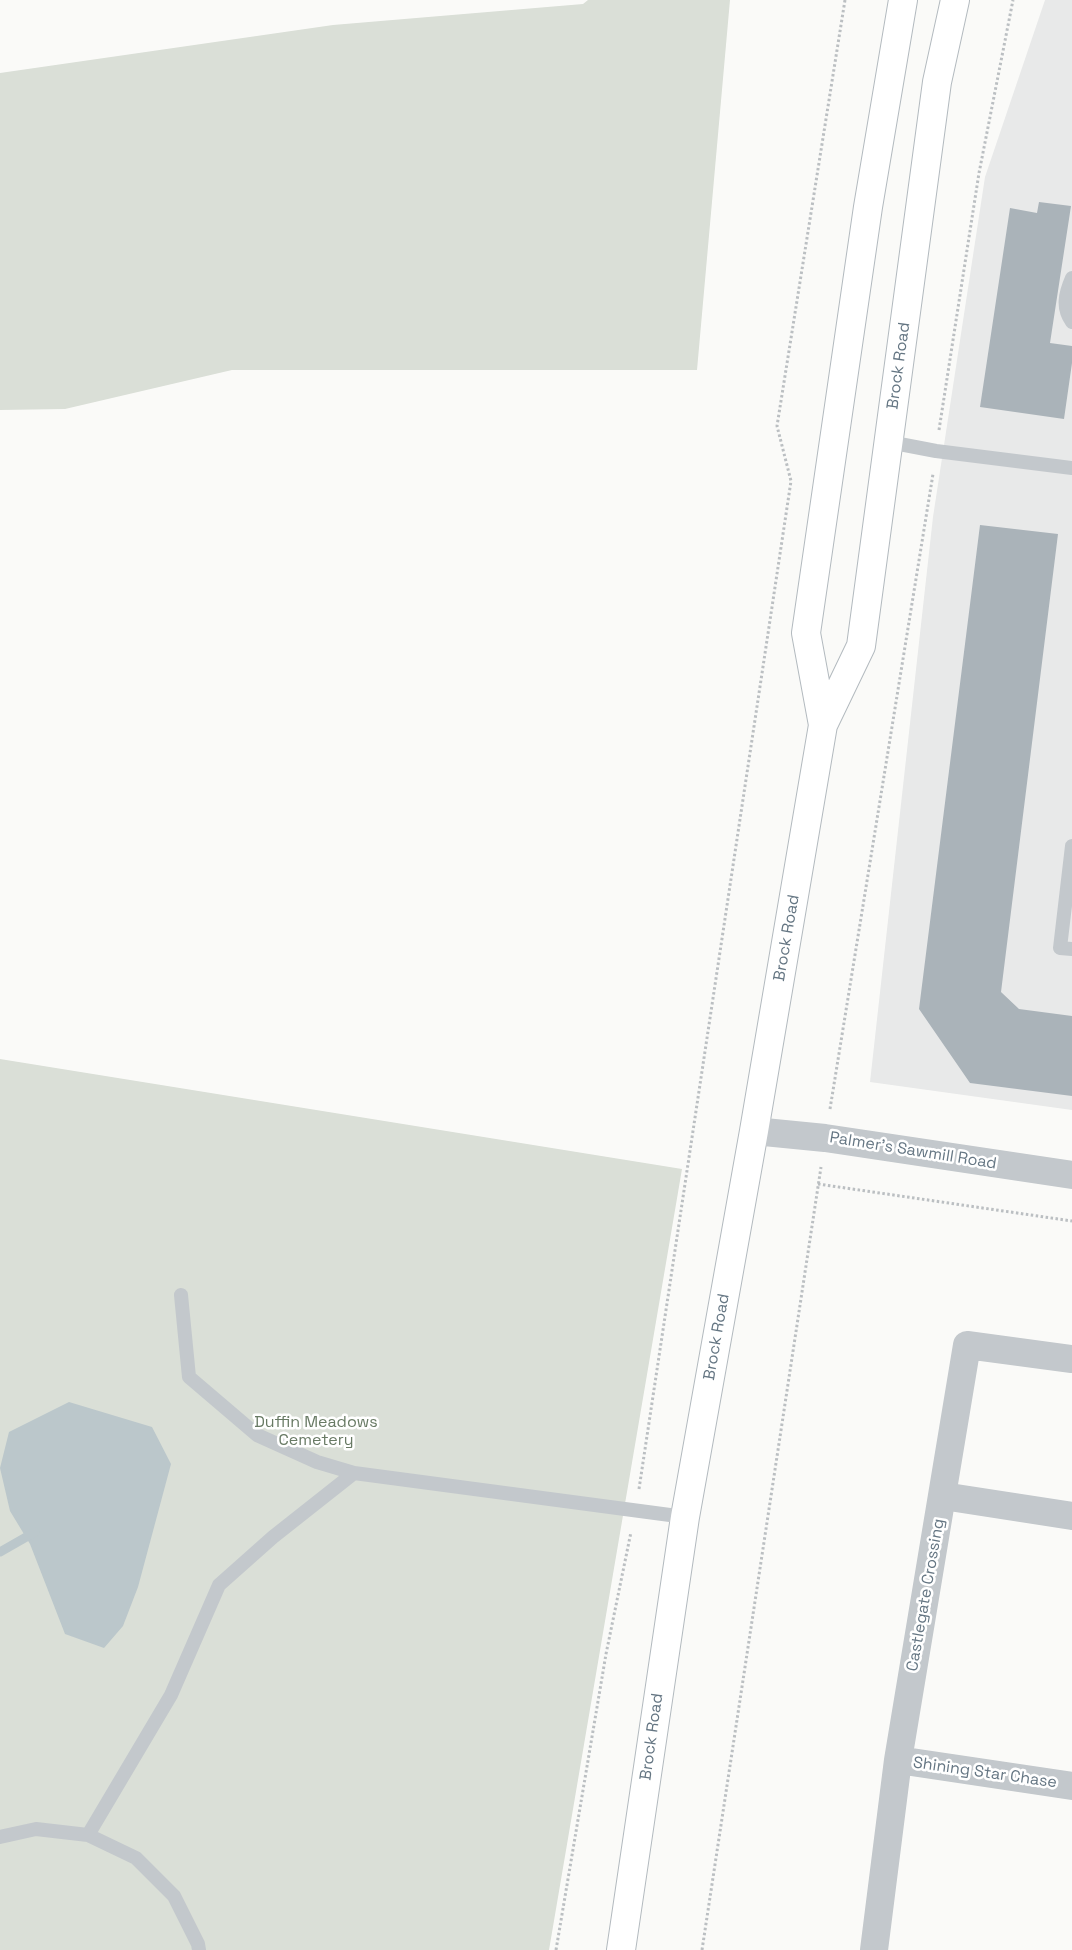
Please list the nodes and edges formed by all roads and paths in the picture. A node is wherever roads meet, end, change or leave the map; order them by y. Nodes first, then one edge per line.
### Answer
1 (845, 0) edge
2 (903, 0) edge
3 (955, 0) edge
4 (1013, 0) edge
5 (1072, 278) edge
6 (1072, 322) edge
7 (889, 442) junction
8 (936, 450) junction
9 (1072, 468) edge
10 (823, 725) junction
11 (1072, 846) edge
12 (1072, 949) edge
13 (754, 1131) junction
14 (826, 1138) junction
15 (1072, 1175) edge
16 (818, 1184) junction
17 (1072, 1221) edge
18 (181, 1295) dead end
19 (1072, 1359) edge
20 (354, 1473) junction
21 (943, 1496) junction
22 (636, 1511) junction
23 (1072, 1516) edge
24 (684, 1517) junction
25 (898, 1760) junction
26 (1072, 1786) edge
27 (88, 1835) junction
28 (0, 1837) edge
29 (198, 1950) edge
30 (556, 1950) edge
31 (621, 1950) edge
32 (702, 1950) edge
33 (874, 1950) edge

1 - 22 path
2 - 10 main road, Brock Road
3 - 7 main road, Brock Road
4 - 8 path
5 - 6 lane
7 - 8 lane
7 - 10 main road, Brock Road
8 - 9 lane
8 - 14 path
10 - 13 main road, Brock Road
11 - 12 lane
13 - 14 street, Palmer's Sawmill Road
13 - 24 main road, Brock Road
14 - 15 street, Palmer's Sawmill Road
14 - 16 path
16 - 17 path
16 - 32 path
18 - 20 lane
19 - 21 street, Castlegate Crossing
20 - 22 lane
20 - 27 lane
21 - 23 street
21 - 25 street, Castlegate Crossing
22 - 24 lane
22 - 30 path
24 - 31 main road, Brock Road
25 - 26 street, Shining Star Chase
25 - 33 street, Castlegate Crossing
27 - 28 lane
27 - 29 lane

